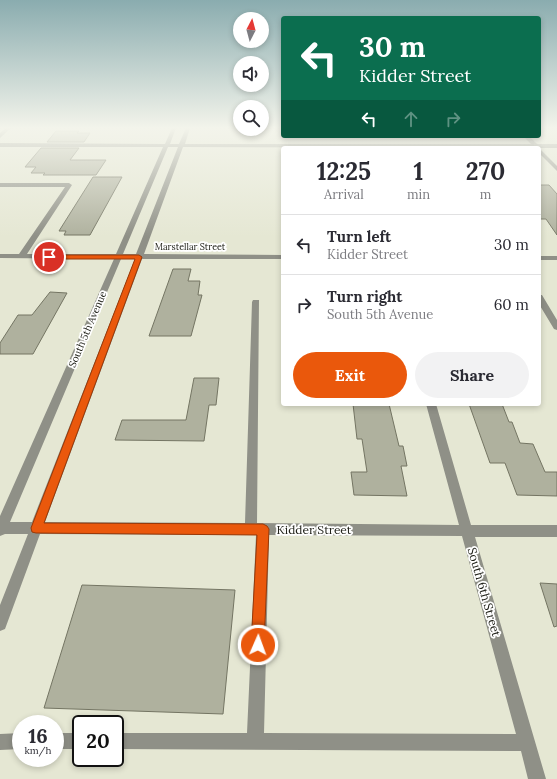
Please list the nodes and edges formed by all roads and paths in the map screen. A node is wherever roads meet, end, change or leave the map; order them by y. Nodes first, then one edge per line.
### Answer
1 (158, 164) edge
2 (174, 164) edge
3 (0, 185) edge
4 (0, 256) edge
5 (21, 256) junction
6 (118, 257) junction
7 (139, 257) junction
8 (281, 257) edge
9 (541, 258) edge
10 (557, 258) edge
11 (541, 300) edge
12 (256, 302) dead end
13 (557, 327) edge
14 (432, 406) edge
15 (0, 528) edge
16 (36, 528) junction
17 (257, 529) junction
18 (466, 530) junction
19 (557, 531) edge
20 (0, 624) edge
21 (255, 740) junction
22 (124, 741) edge
23 (0, 742) edge
24 (12, 742) edge
25 (526, 743) junction
26 (537, 779) edge

1 - 6 street, South 5th Avenue
2 - 7 street
3 - 5 street
4 - 5 street, Marstellar Street
5 - 6 street, Marstellar Street
6 - 7 street, Marstellar Street
6 - 15 street, South 5th Avenue
7 - 8 street, Marstellar Street
7 - 16 street
9 - 10 street
11 - 13 street
12 - 17 street
14 - 18 street, South 6th Street
15 - 16 street, Kidder Street
16 - 17 street, Kidder Street
16 - 20 street
17 - 18 street, Kidder Street
17 - 21 street
18 - 19 street, Kidder Street
18 - 25 street, South 6th Street
21 - 22 street
21 - 25 street
23 - 24 street
25 - 26 street, South 6th Street

